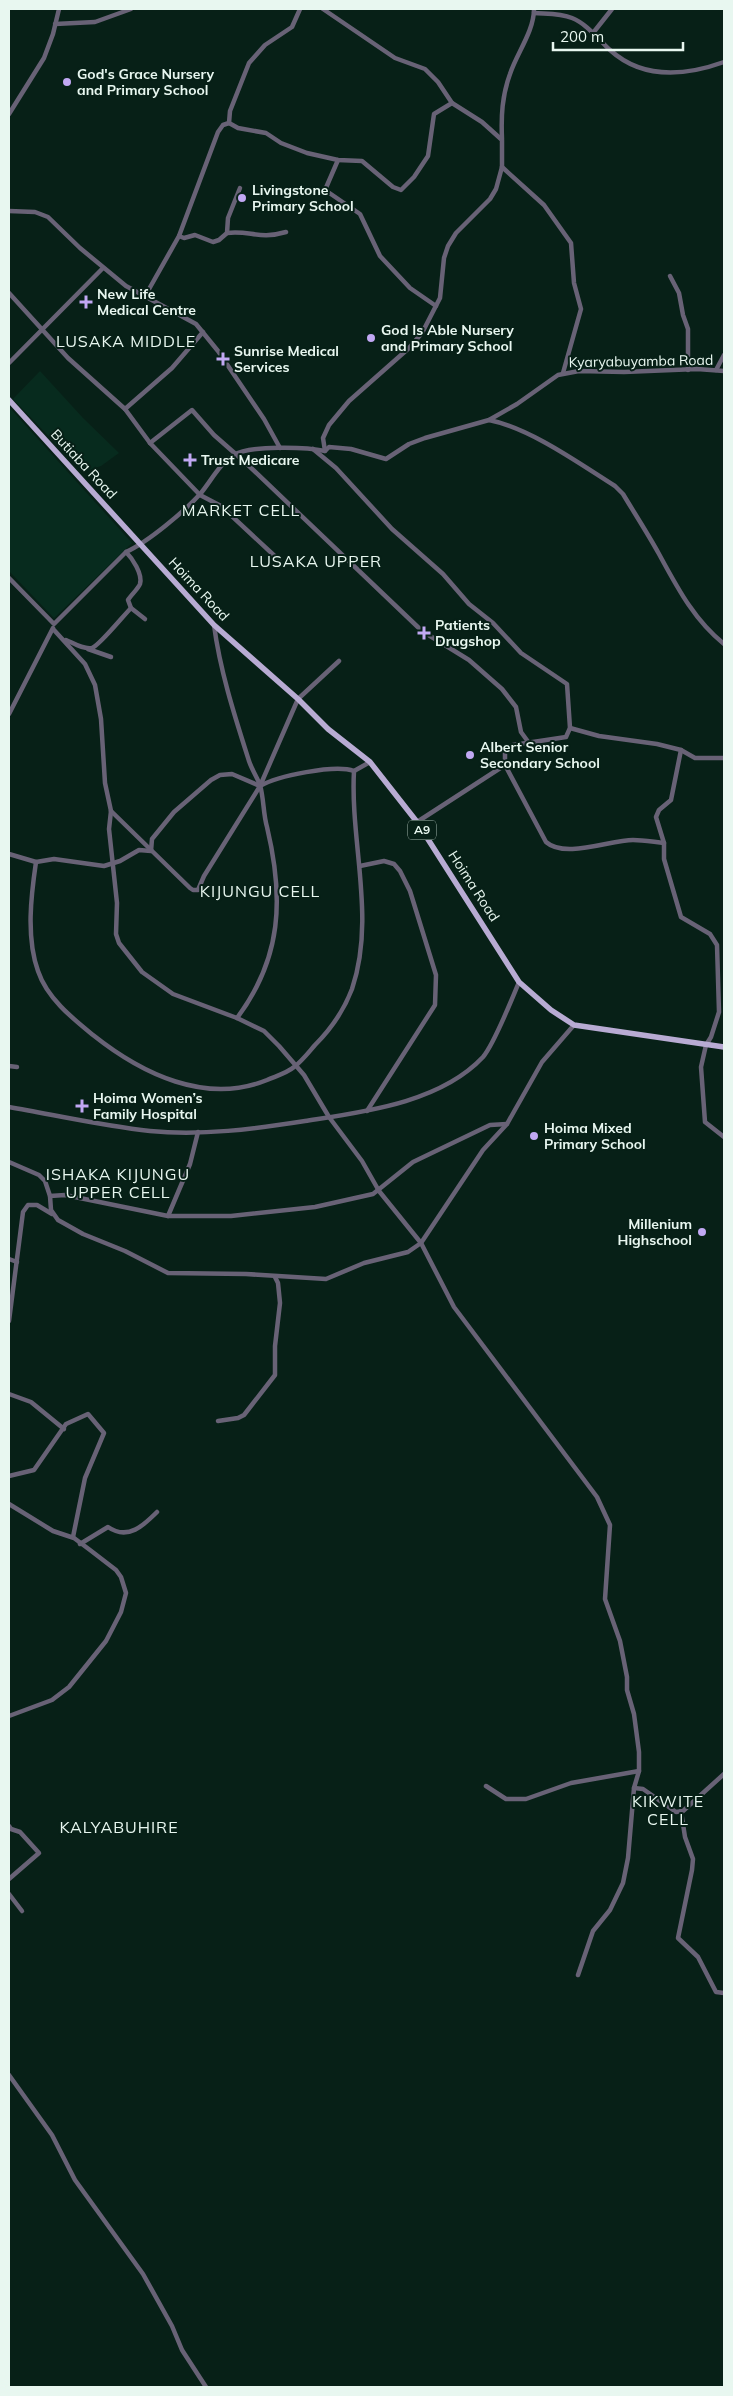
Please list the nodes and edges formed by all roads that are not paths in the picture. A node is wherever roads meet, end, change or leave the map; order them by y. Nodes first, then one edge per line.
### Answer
1 (59, 9) edge
2 (131, 9) edge
3 (300, 9) edge
4 (323, 9) edge
5 (556, 9) edge
6 (612, 9) edge
7 (534, 11) edge
8 (553, 14) junction
9 (55, 24) junction
10 (592, 33) junction
11 (724, 62) edge
12 (452, 103) junction
13 (9, 114) edge
14 (229, 123) junction
15 (502, 140) junction
16 (338, 160) junction
17 (502, 167) junction
18 (240, 188) dead end
19 (9, 211) edge
20 (286, 232) dead end
21 (227, 233) junction
22 (179, 236) junction
23 (104, 268) junction
24 (670, 276) dead end
25 (9, 293) edge
26 (144, 298) junction
27 (436, 306) junction
28 (42, 330) junction
29 (203, 332) junction
30 (724, 355) edge
31 (9, 363) edge
32 (688, 370) junction
33 (716, 370) junction
34 (724, 371) edge
35 (563, 374) junction
36 (9, 400) edge
37 (125, 409) junction
38 (489, 420) junction
39 (150, 443) junction
40 (280, 448) junction
41 (312, 448) junction
42 (325, 451) junction
43 (235, 454) junction
44 (200, 495) junction
45 (141, 545) junction
46 (126, 552) junction
47 (279, 560) dead end
48 (9, 578) edge
49 (131, 608) junction
50 (145, 619) dead end
51 (54, 624) junction
52 (214, 625) junction
53 (54, 630) junction
54 (64, 640) junction
55 (724, 644) edge
56 (84, 648) junction
57 (111, 657) dead end
58 (339, 661) dead end
59 (298, 699) junction
60 (9, 714) edge
61 (570, 728) junction
62 (529, 743) junction
63 (682, 750) junction
64 (724, 758) edge
65 (370, 762) junction
66 (505, 765) junction
67 (354, 771) junction
68 (260, 786) junction
69 (111, 811) junction
70 (417, 822) junction
71 (664, 843) junction
72 (151, 851) junction
73 (9, 854) edge
74 (36, 862) junction
75 (114, 864) junction
76 (360, 866) junction
77 (519, 982) junction
78 (237, 1018) junction
79 (574, 1024) junction
80 (706, 1045) junction
81 (724, 1048) edge
82 (9, 1066) edge
83 (16, 1067) dead end
84 (295, 1067) junction
85 (9, 1107) edge
86 (367, 1111) junction
87 (329, 1117) junction
88 (507, 1124) junction
89 (198, 1132) junction
90 (724, 1138) edge
91 (9, 1162) edge
92 (379, 1191) junction
93 (50, 1196) junction
94 (53, 1215) junction
95 (168, 1216) junction
96 (421, 1244) junction
97 (9, 1259) edge
98 (17, 1262) junction
99 (275, 1276) junction
100 (287, 1278) junction
101 (278, 1282) junction
102 (9, 1322) edge
103 (9, 1394) edge
104 (218, 1421) dead end
105 (64, 1429) junction
106 (9, 1476) edge
107 (9, 1504) edge
108 (157, 1512) dead end
109 (72, 1537) junction
110 (80, 1544) junction
111 (9, 1716) edge
112 (639, 1771) junction
113 (724, 1774) edge
114 (486, 1786) dead end
115 (634, 1788) junction
116 (681, 1811) junction
117 (9, 1826) edge
118 (9, 1879) edge
119 (9, 1894) edge
120 (22, 1911) dead end
121 (578, 1975) dead end
122 (724, 1994) edge
123 (9, 2075) edge
124 (206, 2387) edge

1 - 9 street
2 - 9 street
3 - 14 street
4 - 12 street
5 - 8 street
6 - 10 street
7 - 8 street
7 - 15 street
8 - 10 street
9 - 13 street
10 - 11 street
12 - 15 street
12 - 16 street
14 - 16 street
14 - 22 street
15 - 17 street
16 - 27 street
17 - 27 street
17 - 35 street
18 - 21 street
19 - 23 street
20 - 21 street
21 - 22 street
22 - 26 street
23 - 26 street
23 - 28 street
24 - 32 street
25 - 28 street
26 - 29 street
27 - 42 street
28 - 31 street
28 - 37 street
29 - 37 street
29 - 40 street
30 - 33 street
32 - 33 street, Kyaryabuyamba Road
32 - 35 street, Kyaryabuyamba Road
33 - 34 street, Kyaryabuyamba Road
35 - 38 street, Kyaryabuyamba Road
36 - 45 main road, Butiaba Road
37 - 39 street
38 - 42 street, Kyaryabuyamba Road
38 - 55 street
39 - 43 street
39 - 44 street
40 - 41 street, Kyaryabuyamba Road
40 - 43 street, Kyaryabuyamba Road
41 - 42 street, Kyaryabuyamba Road
41 - 61 street
43 - 44 street
43 - 62 street
44 - 45 street
44 - 47 street
45 - 46 street
45 - 52 main road, Hoima Road / A9
46 - 49 street
46 - 51 street
48 - 51 street
49 - 50 street
49 - 56 street
51 - 53 street
52 - 59 main road, Hoima Road / A9
52 - 68 street
53 - 54 street
53 - 60 street
54 - 56 street
54 - 69 street
56 - 57 street
58 - 59 street
59 - 65 main road, Hoima Road / A9
59 - 68 street
61 - 62 street
61 - 63 street
62 - 66 street
63 - 64 street
63 - 71 street
65 - 67 street
65 - 70 main road, Hoima Road / A9
66 - 70 street
66 - 71 street
67 - 68 street
67 - 76 street
68 - 72 street
68 - 72 street
68 - 78 street
69 - 72 street
69 - 75 street
70 - 77 main road, Hoima Road / A9
71 - 80 street
72 - 75 street
73 - 74 street
74 - 75 street
74 - 84 street
75 - 78 street
76 - 84 street
76 - 86 street
77 - 79 main road, Hoima Road / A9
77 - 86 street
78 - 84 street
79 - 80 main road, Hoima Road / A9
79 - 88 street
80 - 81 main road, Hoima Road / A9
80 - 90 street
82 - 83 street
84 - 87 street
85 - 89 street
86 - 87 street
87 - 89 street
87 - 92 street
88 - 92 street
88 - 96 street
89 - 95 street
91 - 93 street
92 - 95 street
92 - 96 street
93 - 94 street
93 - 95 street
94 - 98 street
94 - 99 street
96 - 100 street
96 - 112 street
97 - 98 street
98 - 102 street
99 - 100 street
99 - 101 street
100 - 101 street
101 - 104 street
103 - 105 street
105 - 106 street
105 - 109 street
107 - 109 street
108 - 110 street
109 - 110 street
110 - 111 street
112 - 114 street
112 - 115 street
113 - 116 street
115 - 116 street
115 - 121 street
116 - 122 street
117 - 118 street
119 - 120 street
123 - 124 street

